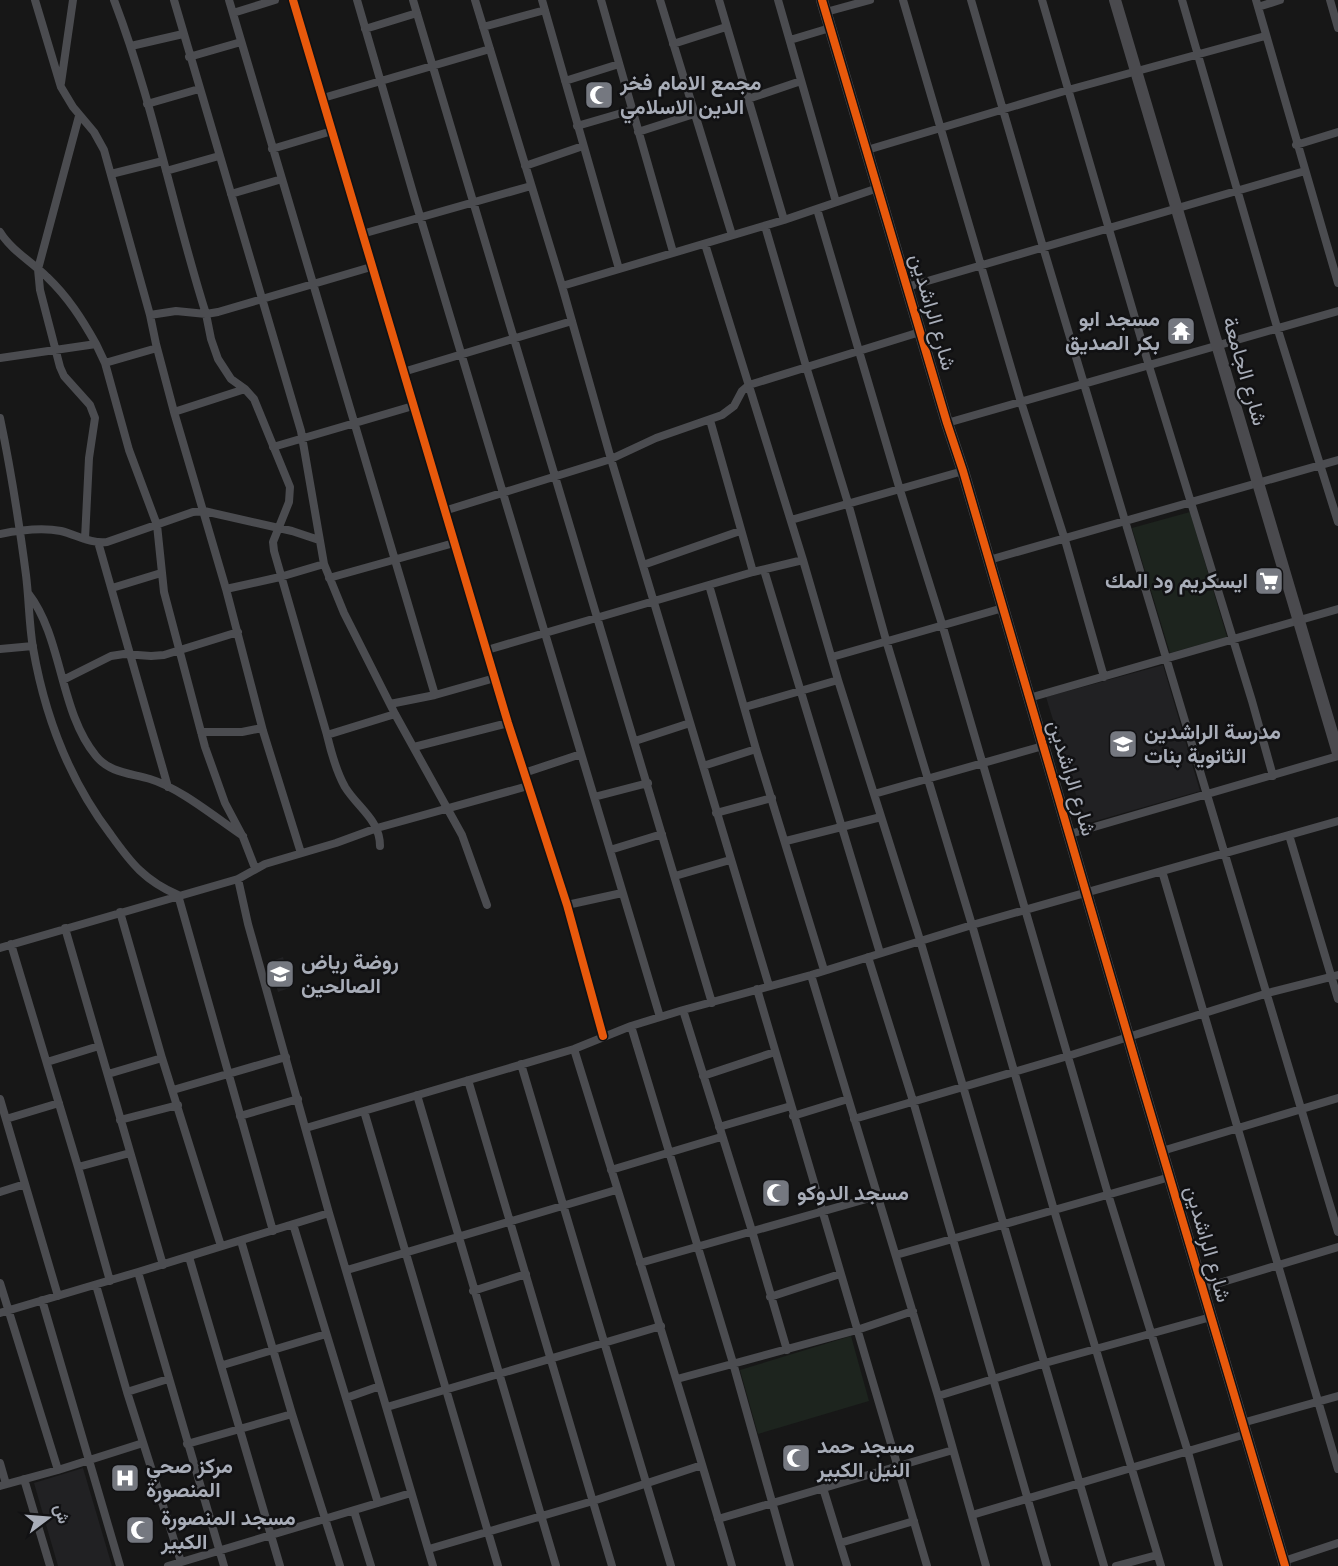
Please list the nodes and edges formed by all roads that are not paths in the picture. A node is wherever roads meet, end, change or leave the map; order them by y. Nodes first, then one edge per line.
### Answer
1 (34, 0) edge
2 (73, 0) edge
3 (114, 0) edge
4 (174, 0) edge
5 (229, 0) edge
6 (275, 0) edge
7 (293, 0) edge
8 (357, 0) edge
9 (413, 0) edge
10 (475, 0) edge
11 (542, 0) edge
12 (601, 0) edge
13 (660, 0) edge
14 (718, 0) edge
15 (778, 0) edge
16 (870, 0) edge
17 (903, 0) edge
18 (971, 0) edge
19 (1042, 0) edge
20 (1115, 0) edge
21 (1182, 0) edge
22 (1280, 0) edge
23 (1330, 0) edge
24 (1257, 3) edge
25 (824, 6) edge
26 (544, 10) junction
27 (233, 13) junction
28 (417, 13) junction
29 (483, 27) junction
30 (726, 27) junction
31 (365, 28) junction
32 (830, 28) junction
33 (1338, 28) edge
34 (183, 34) junction
35 (1265, 36) junction
36 (790, 40) junction
37 (241, 42) junction
38 (673, 44) junction
39 (131, 46) junction
40 (490, 49) junction
41 (1198, 55) junction
42 (189, 57) junction
43 (619, 64) junction
44 (434, 65) junction
45 (1136, 71) junction
46 (380, 81) junction
47 (565, 81) junction
48 (801, 81) junction
49 (61, 87) junction
50 (199, 89) junction
51 (1068, 90) junction
52 (323, 98) junction
53 (748, 99) junction
54 (147, 104) junction
55 (1003, 109) junction
56 (632, 110) junction
57 (694, 114) junction
58 (79, 116) junction
59 (578, 126) junction
60 (940, 128) junction
61 (332, 131) junction
62 (638, 132) junction
63 (1338, 132) edge
64 (1296, 145) junction
65 (583, 146) junction
66 (272, 149) junction
67 (867, 150) junction
68 (219, 156) junction
69 (163, 161) junction
70 (525, 166) junction
71 (166, 171) junction
72 (1305, 171) junction
73 (111, 174) junction
74 (282, 179) junction
75 (531, 186) junction
76 (879, 188) junction
77 (1239, 192) junction
78 (231, 194) junction
79 (472, 202) junction
80 (836, 202) junction
81 (817, 209) junction
82 (1176, 210) junction
83 (421, 218) junction
84 (784, 220) junction
85 (765, 226) junction
86 (1108, 229) junction
87 (0, 232) edge
88 (362, 234) junction
89 (732, 235) junction
90 (705, 244) junction
91 (1042, 247) junction
92 (673, 252) junction
93 (980, 266) junction
94 (371, 267) junction
95 (38, 269) junction
96 (619, 269) junction
97 (1338, 282) edge
98 (314, 283) junction
99 (562, 286) junction
100 (907, 287) junction
101 (261, 300) junction
102 (1338, 311) edge
103 (206, 314) junction
104 (150, 315) junction
105 (572, 321) junction
106 (1277, 327) junction
107 (920, 332) junction
108 (513, 339) junction
109 (96, 344) junction
110 (1217, 345) junction
111 (157, 348) junction
112 (56, 349) junction
113 (859, 351) junction
114 (461, 355) junction
115 (0, 358) edge
116 (105, 363) junction
117 (806, 366) junction
118 (1149, 366) junction
119 (403, 372) junction
120 (1085, 384) junction
121 (749, 385) junction
122 (245, 389) junction
123 (1021, 402) junction
124 (412, 406) junction
125 (174, 412) junction
126 (0, 418) edge
127 (710, 420) junction
128 (354, 423) junction
129 (947, 423) junction
130 (2, 437) edge
131 (302, 437) junction
132 (273, 447) junction
133 (611, 459) junction
134 (1338, 460) edge
135 (1321, 465) junction
136 (963, 471) junction
137 (554, 478) junction
138 (1258, 483) junction
139 (900, 490) junction
140 (501, 494) junction
141 (849, 503) junction
142 (1192, 503) junction
143 (204, 511) junction
144 (444, 511) junction
145 (791, 520) junction
146 (1126, 522) junction
147 (1338, 522) edge
148 (157, 525) junction
149 (279, 528) junction
150 (20, 530) junction
151 (740, 531) junction
152 (0, 534) edge
153 (85, 539) junction
154 (319, 540) junction
155 (1065, 540) junction
156 (98, 542) junction
157 (454, 543) junction
158 (394, 559) junction
159 (803, 560) junction
160 (989, 561) junction
161 (324, 564) junction
162 (643, 565) junction
163 (764, 570) junction
164 (753, 572) junction
165 (161, 573) junction
166 (280, 577) junction
167 (329, 578) junction
168 (709, 585) junction
169 (112, 588) junction
170 (226, 589) junction
171 (28, 593) junction
172 (655, 601) junction
173 (1003, 608) junction
174 (1338, 609) edge
175 (598, 618) junction
176 (1298, 621) junction
177 (942, 624) junction
178 (238, 632) junction
179 (545, 633) junction
180 (1233, 639) junction
181 (886, 640) junction
182 (33, 646) junction
183 (0, 649) edge
184 (487, 650) junction
185 (180, 651) junction
186 (130, 654) junction
187 (832, 657) junction
188 (1167, 659) junction
189 (1104, 677) junction
190 (495, 678) junction
191 (63, 680) junction
192 (838, 680) junction
193 (800, 690) junction
194 (435, 695) junction
195 (1029, 698) junction
196 (390, 704) junction
197 (745, 707) junction
198 (395, 714) junction
199 (508, 723) junction
200 (690, 723) junction
201 (262, 728) junction
202 (201, 732) junction
203 (327, 735) junction
204 (635, 741) junction
205 (1043, 746) junction
206 (414, 747) junction
207 (756, 749) junction
208 (581, 754) junction
209 (1338, 755) edge
210 (983, 762) junction
211 (703, 766) junction
212 (524, 773) junction
213 (1273, 776) junction
214 (928, 778) junction
215 (648, 783) junction
216 (528, 786) junction
217 (168, 787) junction
218 (874, 794) junction
219 (1208, 794) junction
220 (594, 797) junction
221 (772, 798) junction
222 (448, 808) junction
223 (716, 813) junction
224 (881, 817) junction
225 (1338, 821) edge
226 (842, 827) junction
227 (377, 828) junction
228 (662, 834) junction
229 (1070, 834) junction
230 (1290, 835) junction
231 (243, 837) junction
232 (786, 841) junction
233 (380, 846) dead end
234 (610, 850) junction
235 (1225, 852) junction
236 (301, 853) junction
237 (730, 860) junction
238 (255, 868) junction
239 (1162, 871) junction
240 (675, 876) junction
241 (238, 879) junction
242 (622, 893) junction
243 (1087, 893) junction
244 (178, 895) junction
245 (487, 905) dead end
246 (567, 905) junction
247 (1026, 910) junction
248 (120, 912) junction
249 (972, 925) junction
250 (65, 928) junction
251 (920, 940) junction
252 (11, 944) junction
253 (0, 948) edge
254 (880, 953) junction
255 (868, 957) junction
256 (824, 970) junction
257 (811, 975) junction
258 (1335, 976) edge
259 (769, 986) junction
260 (757, 989) junction
261 (1268, 993) junction
262 (1338, 999) edge
263 (712, 1003) junction
264 (683, 1010) junction
265 (1203, 1013) junction
266 (660, 1017) junction
267 (631, 1026) junction
268 (603, 1036) junction
269 (1128, 1038) junction
270 (99, 1046) junction
271 (574, 1049) junction
272 (775, 1052) junction
273 (1068, 1056) junction
274 (286, 1057) junction
275 (162, 1058) junction
276 (47, 1062) junction
277 (520, 1064) junction
278 (1014, 1072) junction
279 (108, 1074) junction
280 (228, 1074) junction
281 (702, 1076) junction
282 (468, 1080) junction
283 (964, 1087) junction
284 (173, 1090) junction
285 (417, 1095) junction
286 (1338, 1098) edge
287 (0, 1099) edge
288 (298, 1099) junction
289 (848, 1099) junction
290 (912, 1101) junction
291 (59, 1103) junction
292 (178, 1105) junction
293 (790, 1106) junction
294 (1300, 1108) junction
295 (364, 1111) junction
296 (240, 1116) junction
297 (794, 1116) junction
298 (6, 1119) junction
299 (854, 1119) junction
300 (120, 1120) junction
301 (719, 1127) junction
302 (1238, 1127) junction
303 (306, 1128) junction
304 (721, 1137) junction
305 (1162, 1151) junction
306 (130, 1152) junction
307 (669, 1153) junction
308 (78, 1167) junction
309 (611, 1170) junction
310 (1170, 1177) junction
311 (25, 1184) junction
312 (616, 1190) junction
313 (0, 1192) edge
314 (1108, 1194) junction
315 (877, 1196) junction
316 (563, 1206) junction
317 (1054, 1210) junction
318 (822, 1211) junction
319 (329, 1213) junction
320 (511, 1221) junction
321 (293, 1224) junction
322 (1004, 1224) junction
323 (273, 1231) junction
324 (753, 1231) junction
325 (1338, 1232) edge
326 (457, 1237) junction
327 (953, 1240) junction
328 (241, 1241) junction
329 (221, 1246) junction
330 (698, 1246) junction
331 (1338, 1247) edge
332 (405, 1252) junction
333 (896, 1255) junction
334 (189, 1257) junction
335 (640, 1263) junction
336 (163, 1264) junction
337 (1278, 1264) junction
338 (347, 1270) junction
339 (138, 1272) junction
340 (526, 1274) junction
341 (840, 1274) junction
342 (110, 1281) junction
343 (0, 1283) edge
344 (96, 1285) junction
345 (1203, 1288) junction
346 (473, 1291) junction
347 (58, 1296) junction
348 (770, 1297) junction
349 (42, 1300) junction
350 (913, 1311) junction
351 (4, 1312) edge
352 (1211, 1317) junction
353 (661, 1326) junction
354 (857, 1330) junction
355 (326, 1334) junction
356 (1150, 1334) junction
357 (603, 1343) junction
358 (1096, 1349) junction
359 (274, 1350) junction
360 (786, 1350) junction
361 (550, 1359) junction
362 (733, 1363) junction
363 (1045, 1363) junction
364 (223, 1365) junction
365 (498, 1373) junction
366 (168, 1379) junction
367 (677, 1379) junction
368 (993, 1379) junction
369 (380, 1386) junction
370 (445, 1389) junction
371 (127, 1392) junction
372 (938, 1396) junction
373 (1338, 1396) edge
374 (346, 1398) junction
375 (1318, 1402) junction
376 (387, 1407) junction
377 (292, 1414) junction
378 (241, 1429) junction
379 (1244, 1429) junction
380 (142, 1443) junction
381 (187, 1444) junction
382 (953, 1449) junction
383 (1188, 1452) junction
384 (89, 1460) junction
385 (0, 1463) edge
386 (702, 1465) junction
387 (899, 1465) junction
388 (1338, 1469) edge
389 (58, 1470) junction
390 (1131, 1470) junction
391 (24, 1479) junction
392 (1081, 1483) junction
393 (647, 1484) junction
394 (3, 1485) edge
395 (823, 1488) junction
396 (411, 1493) junction
397 (1028, 1498) junction
398 (593, 1501) junction
399 (378, 1503) junction
400 (771, 1503) junction
401 (354, 1511) junction
402 (972, 1515) junction
403 (541, 1516) junction
404 (718, 1518) junction
405 (326, 1519) junction
406 (914, 1521) junction
407 (488, 1531) junction
408 (271, 1535) junction
409 (840, 1543) junction
410 (1338, 1544) edge
411 (429, 1549) junction
412 (219, 1550) junction
413 (1157, 1554) junction
414 (181, 1562) junction
415 (1284, 1564) edge
416 (50, 1566) edge
417 (120, 1566) edge
418 (168, 1566) edge
419 (224, 1566) edge
420 (280, 1566) edge
421 (340, 1566) edge
422 (371, 1566) edge
423 (433, 1566) edge
424 (498, 1566) edge
425 (555, 1566) edge
426 (612, 1566) edge
427 (671, 1566) edge
428 (732, 1566) edge
429 (790, 1566) edge
430 (847, 1566) edge
431 (927, 1566) edge
432 (986, 1566) edge
433 (1047, 1566) edge
434 (1104, 1566) edge
435 (1116, 1566) edge
436 (1161, 1566) edge
437 (1219, 1566) edge

1 - 49 street
2 - 49 street
3 - 39 street
4 - 34 street
5 - 27 street
6 - 27 street
7 - 52 street
8 - 31 street
9 - 28 street
10 - 29 street
11 - 26 street
12 - 43 street
13 - 38 street
14 - 30 street
15 - 36 street
16 - 25 street
17 - 60 street
18 - 55 street
19 - 51 street
20 - 45 street, شارع الجامعة
21 - 41 street
22 - 24 street
23 - 33 street
24 - 35 street
25 - 32 street, شارع الراشدين
26 - 29 street
26 - 47 street
27 - 37 street
28 - 31 street
28 - 44 street
29 - 40 street
30 - 38 street
30 - 53 street
31 - 46 street
32 - 36 street
32 - 67 street, شارع الراشدين
34 - 39 street
34 - 42 street
35 - 41 street
35 - 64 street
36 - 48 street
37 - 42 street
37 - 66 street
38 - 57 street
39 - 54 street
40 - 44 street
40 - 70 street
41 - 45 street
41 - 77 street
42 - 50 street
43 - 47 street
43 - 56 street
44 - 46 street
44 - 79 street
45 - 51 street
45 - 82 street, شارع الجامعة
46 - 52 street
46 - 83 street
47 - 59 street
48 - 53 street
48 - 80 street
49 - 58 street
50 - 54 street
50 - 68 street
51 - 55 street
51 - 86 street
52 - 61 street
53 - 84 street
54 - 69 street
55 - 60 street
55 - 91 street
56 - 59 street
56 - 62 street
57 - 62 street
57 - 89 street
58 - 73 street
58 - 95 street
59 - 65 street
60 - 67 street
60 - 93 street
61 - 66 street
61 - 88 street
62 - 92 street
63 - 64 street
64 - 72 street
65 - 70 street
65 - 96 street
66 - 74 street
67 - 76 street, شارع الراشدين
68 - 71 street
68 - 78 street
69 - 71 street
69 - 73 street
70 - 75 street
71 - 103 street
72 - 77 street
72 - 97 street
73 - 104 street
74 - 78 street
74 - 98 street
75 - 79 street
75 - 99 street
76 - 80 street
76 - 100 street, شارع الراشدين
77 - 82 street
77 - 106 street
78 - 101 street
79 - 83 street
79 - 108 street
80 - 81 street
81 - 84 street
81 - 113 street
82 - 86 street
82 - 110 street, شارع الجامعة
83 - 88 street
83 - 114 street
84 - 85 street
85 - 89 street
85 - 117 street
86 - 91 street
86 - 118 street
87 - 95 street
88 - 94 street
89 - 90 street
90 - 92 street
90 - 121 street
91 - 93 street
91 - 120 street
92 - 96 street
93 - 100 street
93 - 123 street
94 - 98 street
94 - 119 street
95 - 109 street
95 - 112 street
96 - 99 street
98 - 101 street
98 - 128 street
99 - 105 street
100 - 107 street, شارع الراشدين
101 - 103 street
101 - 131 street
102 - 106 street
103 - 104 street
103 - 122 street
104 - 111 street
105 - 108 street
105 - 133 street
106 - 110 street
106 - 135 street
107 - 113 street
107 - 129 street, شارع الراشدين
108 - 114 street
108 - 137 street
109 - 112 street
109 - 116 street
110 - 118 street
110 - 138 street, شارع الجامعة
111 - 116 street
111 - 125 street
112 - 115 street
112 - 153 street
113 - 117 street
113 - 139 street
114 - 119 street
114 - 140 street
116 - 148 street
117 - 121 street
117 - 141 street
118 - 120 street
118 - 142 street
119 - 124 street
120 - 123 street
120 - 146 street
121 - 127 street
121 - 145 street
122 - 125 street
122 - 132 street
123 - 129 street
123 - 155 street
124 - 128 street
124 - 144 street
125 - 143 street
126 - 130 street
127 - 133 street
127 - 151 street
128 - 131 street
128 - 158 street
129 - 136 street, شارع الراشدين
130 - 150 street
131 - 132 street
131 - 154 street
132 - 149 street
133 - 137 street
133 - 162 street
134 - 135 street
135 - 138 street
135 - 147 street
136 - 139 street
136 - 160 street, شارع الراشدين
137 - 140 street
137 - 175 street
138 - 142 street
138 - 176 street, شارع الجامعة
139 - 141 street
139 - 177 street
140 - 144 street
140 - 179 street
141 - 145 street
141 - 181 street
142 - 146 street
142 - 180 street
143 - 148 street
143 - 149 street
143 - 170 street
144 - 157 street
145 - 159 street
146 - 155 street
146 - 188 street
148 - 156 street
148 - 165 street
149 - 154 street
149 - 166 street
150 - 152 street
150 - 153 street
150 - 171 street
151 - 162 street
151 - 164 street
153 - 156 street
154 - 161 street
155 - 160 street
155 - 189 street
156 - 169 street
157 - 158 street
157 - 184 street
158 - 167 street
158 - 194 street
159 - 163 street
159 - 187 street
160 - 173 street, شارع الراشدين
161 - 166 street
161 - 167 street
162 - 172 street
163 - 164 street
163 - 193 street
164 - 168 street
165 - 169 street
165 - 185 street
166 - 170 street
166 - 203 street
167 - 196 street
168 - 172 street
168 - 197 street
169 - 186 street
170 - 178 street
171 - 182 street
171 - 191 street
172 - 175 street
172 - 200 street
173 - 177 street
173 - 195 street, شارع الراشدين
174 - 176 street
175 - 179 street
175 - 204 street
176 - 180 street
176 - 209 street, شارع الجامعة
177 - 181 street
177 - 210 street
178 - 185 street
178 - 201 street
179 - 184 street
179 - 208 street
180 - 188 street
180 - 213 street
181 - 187 street
181 - 214 street
182 - 183 street
182 - 244 street
184 - 190 street
185 - 186 street
185 - 202 street
186 - 191 street
186 - 217 street
187 - 192 street
188 - 189 street
188 - 219 street
189 - 195 street
190 - 194 street
190 - 199 street
191 - 217 street
192 - 193 street
192 - 218 street
193 - 197 street
193 - 226 street
194 - 196 street
195 - 205 street, شارع الراشدين
196 - 198 street
197 - 207 street
198 - 203 street
198 - 206 street
199 - 206 street
199 - 212 street
200 - 204 street
200 - 211 street
201 - 202 street
201 - 236 street
202 - 231 street
203 - 227 street
204 - 215 street
205 - 210 street
205 - 229 street, شارع الراشدين
206 - 222 street
207 - 211 street
207 - 221 street
208 - 212 street
208 - 220 street
209 - 213 street
210 - 214 street
210 - 247 street
211 - 223 street
212 - 216 street
213 - 219 street
214 - 218 street
214 - 249 street
215 - 220 street
215 - 228 street
216 - 222 street
216 - 246 street
217 - 231 street
218 - 224 street
219 - 229 street
219 - 235 street
220 - 234 street
221 - 223 street
221 - 232 street
222 - 227 street
222 - 245 street
223 - 237 street
224 - 226 street
224 - 251 street
225 - 230 street
226 - 232 street
226 - 254 street
227 - 233 street
227 - 236 street
228 - 234 street
228 - 240 street
229 - 243 street, شارع الراشدين
230 - 235 street
230 - 258 street
231 - 238 street
232 - 256 street
234 - 242 street
235 - 239 street
235 - 261 street
236 - 238 street
237 - 240 street
237 - 259 street
238 - 241 street
239 - 243 street
239 - 265 street
240 - 263 street
241 - 244 street
241 - 274 street
242 - 246 street
242 - 266 street
243 - 247 street
243 - 269 street, شارع الراشدين
244 - 248 street
244 - 280 street
246 - 268 street
247 - 249 street
247 - 273 street
248 - 250 street
248 - 275 street
249 - 251 street
249 - 278 street
250 - 252 street
250 - 270 street
251 - 254 street
251 - 283 street
252 - 253 street
252 - 276 street
254 - 255 street
255 - 256 street
255 - 290 street
256 - 257 street
257 - 259 street
257 - 289 street
258 - 261 street
258 - 262 street
259 - 260 street
260 - 263 street
260 - 272 street
261 - 265 street
261 - 294 street
263 - 264 street
264 - 266 street
264 - 281 street
265 - 269 street
265 - 302 street
266 - 267 street
267 - 268 street
267 - 307 street
268 - 271 street
269 - 273 street
269 - 305 street, شارع الراشدين
270 - 276 street
270 - 279 street
271 - 277 street
271 - 309 street
272 - 281 street
272 - 293 street
273 - 278 street
273 - 314 street
274 - 280 street
274 - 288 street
275 - 279 street
275 - 284 street
276 - 291 street
277 - 282 street
277 - 316 street
278 - 283 street
278 - 317 street
279 - 300 street
280 - 284 street
280 - 296 street
281 - 301 street
282 - 285 street
282 - 320 street
283 - 290 street
283 - 322 street
284 - 292 street
285 - 295 street
285 - 326 street
286 - 294 street
287 - 298 street
288 - 296 street
288 - 303 street
289 - 297 street
289 - 299 street
290 - 299 street
290 - 327 street
291 - 298 street
291 - 308 street
292 - 300 street
292 - 329 street
293 - 297 street
293 - 301 street
294 - 302 street
294 - 325 street
295 - 303 street
295 - 332 street
296 - 323 street
297 - 318 street
298 - 311 street
299 - 315 street
300 - 306 street
301 - 304 street
302 - 305 street
302 - 337 street
303 - 319 street
304 - 307 street
304 - 324 street
305 - 310 street, شارع الراشدين
306 - 308 street
306 - 336 street
307 - 309 street
307 - 330 street
308 - 342 street
309 - 312 street
310 - 314 street
310 - 345 street, شارع الراشدين
311 - 313 street
311 - 347 street
312 - 316 street
312 - 335 street
314 - 317 street
314 - 356 street
315 - 318 street
315 - 333 street
316 - 320 street
316 - 357 street
317 - 322 street
317 - 358 street
318 - 324 street
318 - 341 street
319 - 321 street
319 - 338 street
320 - 326 street
320 - 340 street
321 - 323 street
321 - 355 street
322 - 327 street
322 - 363 street
323 - 328 street
324 - 330 street
324 - 348 street
326 - 332 street
326 - 346 street
327 - 333 street
327 - 368 street
328 - 329 street
328 - 359 street
329 - 334 street
330 - 335 street
330 - 362 street
331 - 337 street
332 - 338 street
332 - 370 street
333 - 350 street
334 - 336 street
334 - 364 street
335 - 353 street
336 - 339 street
337 - 345 street
337 - 375 street
338 - 369 street
339 - 342 street
339 - 366 street
340 - 346 street
340 - 361 street
341 - 348 street
341 - 354 street
342 - 344 street
343 - 351 street
344 - 347 street
344 - 371 street
345 - 352 street, شارع الراشدين
346 - 365 street
347 - 349 street
348 - 360 street
349 - 351 street
349 - 384 street
350 - 354 street
350 - 372 street
351 - 389 street
352 - 356 street
352 - 379 street, شارع الراشدين
353 - 357 street
353 - 367 street
354 - 360 street
354 - 387 street
355 - 359 street
355 - 374 street
356 - 358 street
356 - 383 street
357 - 361 street
357 - 393 street
358 - 363 street
358 - 390 street
359 - 364 street
359 - 377 street
360 - 362 street
361 - 365 street
361 - 398 street
362 - 367 street
362 - 400 street
363 - 368 street
363 - 392 street
364 - 378 street
365 - 370 street
365 - 403 street
366 - 371 street
366 - 381 street
367 - 386 street
368 - 372 street
368 - 397 street
369 - 374 street
369 - 376 street
370 - 376 street
370 - 407 street
371 - 380 street
372 - 382 street
373 - 375 street
374 - 399 street
375 - 379 street
375 - 388 street
376 - 396 street
377 - 378 street
377 - 405 street
378 - 381 street
378 - 408 street
379 - 383 street
379 - 415 street, شارع الراشدين
380 - 384 street
380 - 414 street
381 - 412 street
382 - 387 street
382 - 402 street
383 - 390 street
383 - 437 street
384 - 389 street
384 - 417 street
385 - 394 street
386 - 393 street
386 - 404 street
387 - 395 street
387 - 406 street
389 - 391 street
390 - 392 street
390 - 413 street
391 - 394 street
391 - 416 street
392 - 397 street
392 - 434 street
393 - 398 street
393 - 427 street
395 - 400 street
395 - 409 street
396 - 399 street
396 - 411 street
397 - 402 street
397 - 433 street
398 - 403 street
398 - 426 street
399 - 401 street
400 - 404 street
400 - 429 street
401 - 405 street
401 - 422 street
402 - 432 street
403 - 407 street
403 - 425 street
404 - 428 street
405 - 408 street
405 - 421 street
406 - 409 street
406 - 431 street
407 - 411 street
407 - 424 street
408 - 412 street
408 - 420 street
409 - 430 street
410 - 415 street
411 - 423 street
412 - 414 street
412 - 419 street
413 - 435 street
413 - 436 street
414 - 418 street

